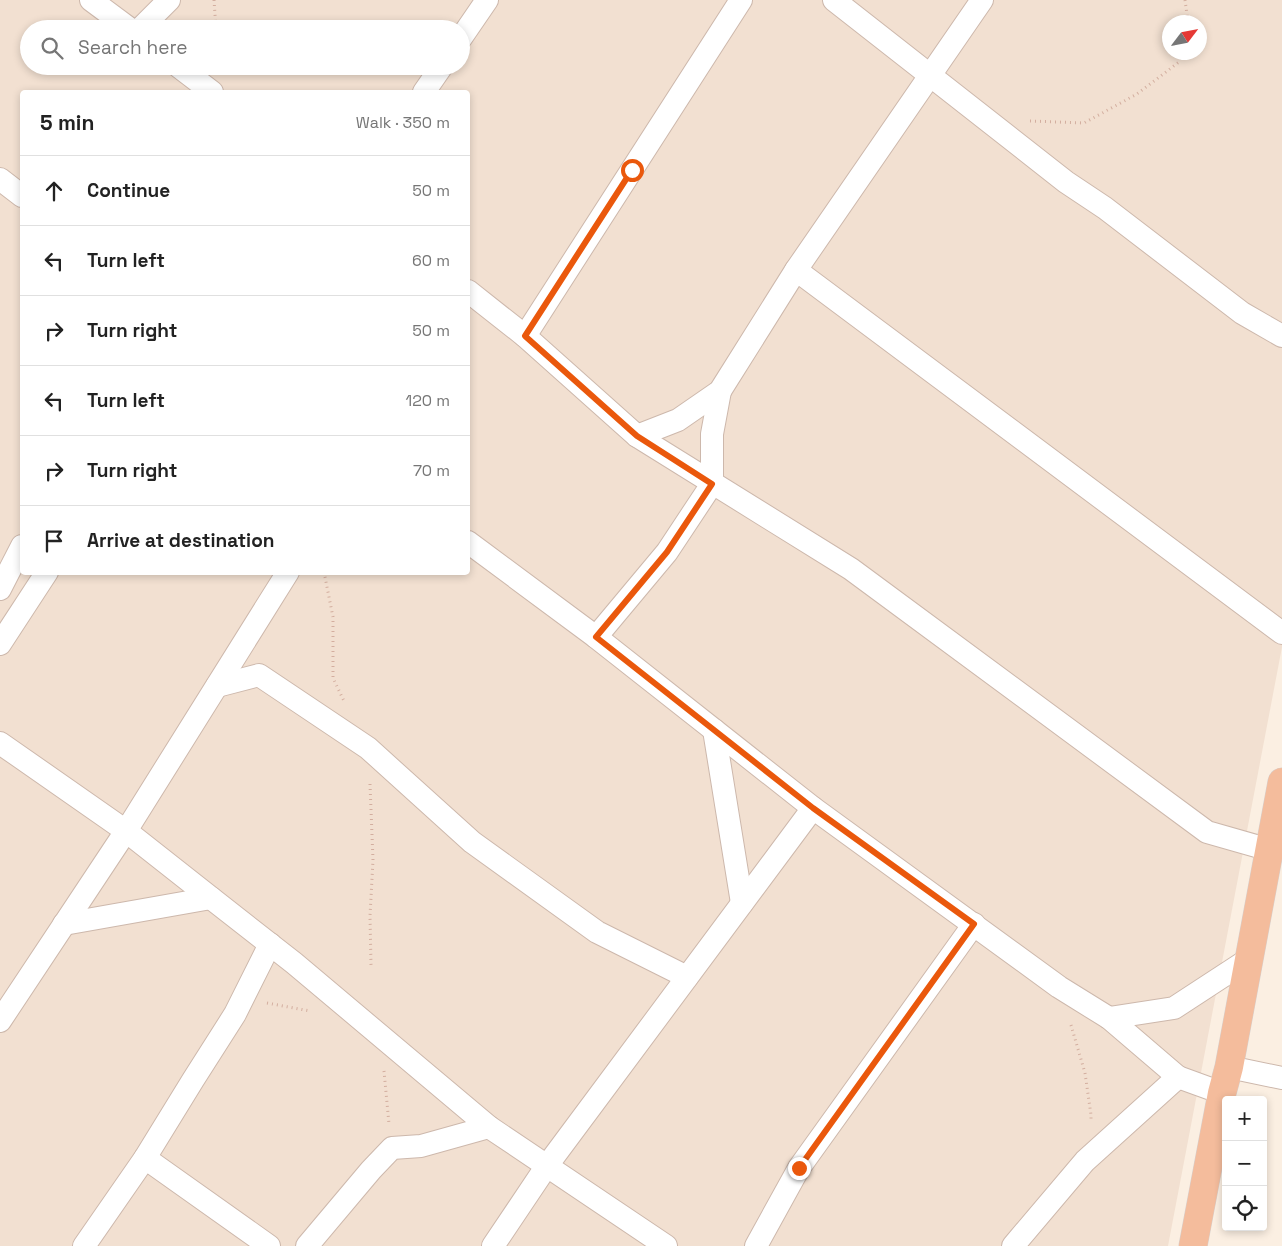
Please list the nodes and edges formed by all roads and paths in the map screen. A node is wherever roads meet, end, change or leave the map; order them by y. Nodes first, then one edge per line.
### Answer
1 (91, 0) edge
2 (169, 0) edge
3 (214, 0) edge
4 (487, 0) edge
5 (741, 0) edge
6 (834, 0) edge
7 (982, 0) edge
8 (1185, 0) edge
9 (1187, 15) edge
10 (118, 20) edge
11 (149, 20) edge
12 (215, 20) edge
13 (470, 25) edge
14 (1180, 60) edge
15 (190, 75) edge
16 (436, 75) edge
17 (929, 76) junction
18 (209, 90) edge
19 (425, 90) edge
20 (988, 120) junction
21 (796, 270) junction
22 (470, 293) edge
23 (525, 336) junction
24 (1282, 336) edge
25 (720, 391) junction
26 (637, 436) junction
27 (712, 484) junction
28 (470, 543) edge
29 (20, 550) edge
30 (45, 575) edge
31 (286, 575) edge
32 (0, 589) edge
33 (1282, 633) edge
34 (596, 637) junction
35 (0, 644) edge
36 (217, 686) junction
37 (714, 730) junction
38 (0, 743) edge
39 (1282, 782) edge
40 (813, 808) junction
41 (126, 831) junction
42 (1270, 850) junction
43 (211, 898) junction
44 (742, 903) junction
45 (64, 924) junction
46 (974, 924) junction
47 (270, 944) junction
48 (1249, 959) junction
49 (687, 977) junction
50 (1060, 987) junction
51 (311, 1011) dead end
52 (235, 1014) junction
53 (1109, 1018) junction
54 (0, 1021) edge
55 (1229, 1067) junction
56 (384, 1070) dead end
57 (1178, 1077) junction
58 (1282, 1078) edge
59 (1222, 1093) junction
60 (489, 1128) junction
61 (392, 1148) junction
62 (145, 1158) junction
63 (1085, 1161) junction
64 (546, 1167) junction
65 (84, 1246) edge
66 (269, 1246) edge
67 (307, 1246) edge
68 (494, 1246) edge
69 (666, 1246) edge
70 (756, 1246) edge
71 (1013, 1246) edge
72 (1192, 1246) edge

1 - 10 street
2 - 11 street
3 - 12 path
4 - 13 street
5 - 23 street
6 - 17 street
7 - 17 street
8 - 9 path
14 - 20 path
15 - 18 street
16 - 19 street
17 - 20 street
17 - 21 street
20 - 24 street
21 - 25 street
21 - 33 street
22 - 23 street
23 - 26 street
25 - 26 street
25 - 27 street
26 - 27 street
27 - 34 street
27 - 42 street
28 - 34 street
29 - 32 street
30 - 35 street
31 - 36 street
34 - 37 street
36 - 41 street
36 - 49 street
37 - 40 street
37 - 44 street
38 - 41 street
39 - 42 highway
40 - 44 street
40 - 46 street
41 - 43 street
41 - 45 street
42 - 48 highway
43 - 45 street
43 - 47 street
44 - 49 street
45 - 54 street
46 - 50 street
46 - 70 street
47 - 52 street
47 - 60 street
48 - 53 street
48 - 55 highway
49 - 64 street
50 - 53 street
50 - 63 path
51 - 52 path
52 - 62 street
53 - 57 street
55 - 58 street
55 - 59 highway
56 - 61 path
57 - 59 street
57 - 63 street
59 - 72 highway
60 - 61 street
60 - 64 street
61 - 67 street
62 - 65 street
62 - 66 street
63 - 71 street
64 - 68 street
64 - 69 street

